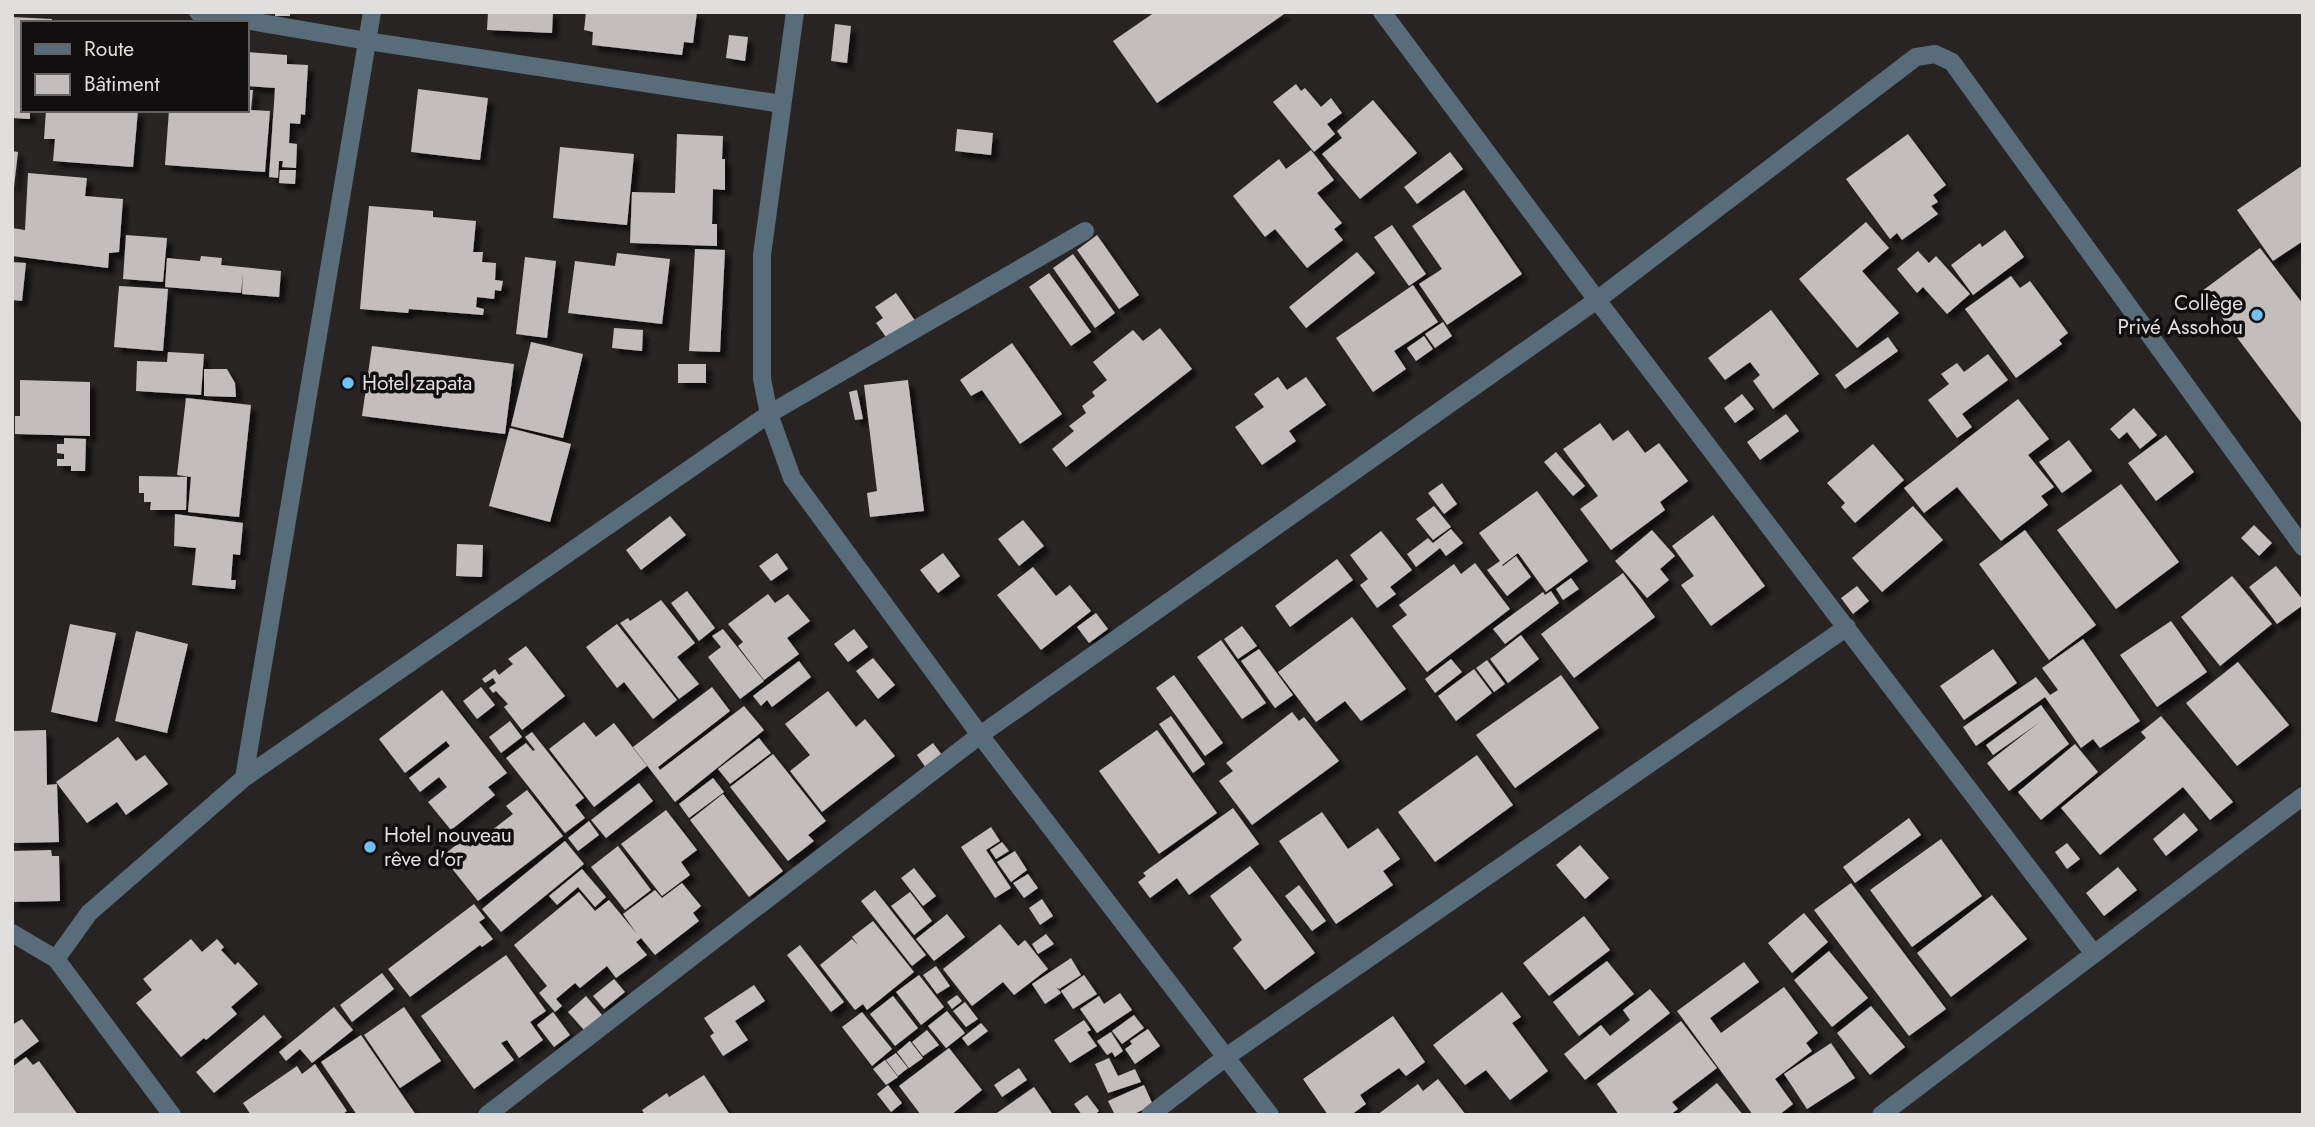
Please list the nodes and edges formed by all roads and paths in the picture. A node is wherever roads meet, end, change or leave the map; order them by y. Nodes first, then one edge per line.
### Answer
1 (198, 12) edge
2 (372, 12) edge
3 (795, 12) edge
4 (1382, 12) edge
5 (368, 41) junction
6 (782, 104) junction
7 (1085, 231) dead end
8 (1597, 300) junction
9 (769, 414) junction
10 (2303, 548) edge
11 (1847, 627) junction
12 (980, 735) junction
13 (244, 778) junction
14 (2303, 796) edge
15 (12, 933) edge
16 (2095, 954) junction
17 (56, 959) junction
18 (1226, 1057) junction
19 (172, 1115) edge
20 (487, 1115) edge
21 (1150, 1115) edge
22 (1270, 1115) edge
23 (1881, 1115) edge

1 - 5 street
2 - 5 street
3 - 6 street
4 - 8 street
5 - 6 street
5 - 13 street
6 - 9 street
7 - 9 street
8 - 10 street
8 - 11 street
8 - 12 street
9 - 12 street
9 - 13 street
11 - 16 street
11 - 18 street
12 - 18 street
12 - 20 street
13 - 17 street
14 - 16 street
15 - 17 street
16 - 23 street
17 - 19 street
18 - 21 street
18 - 22 street

